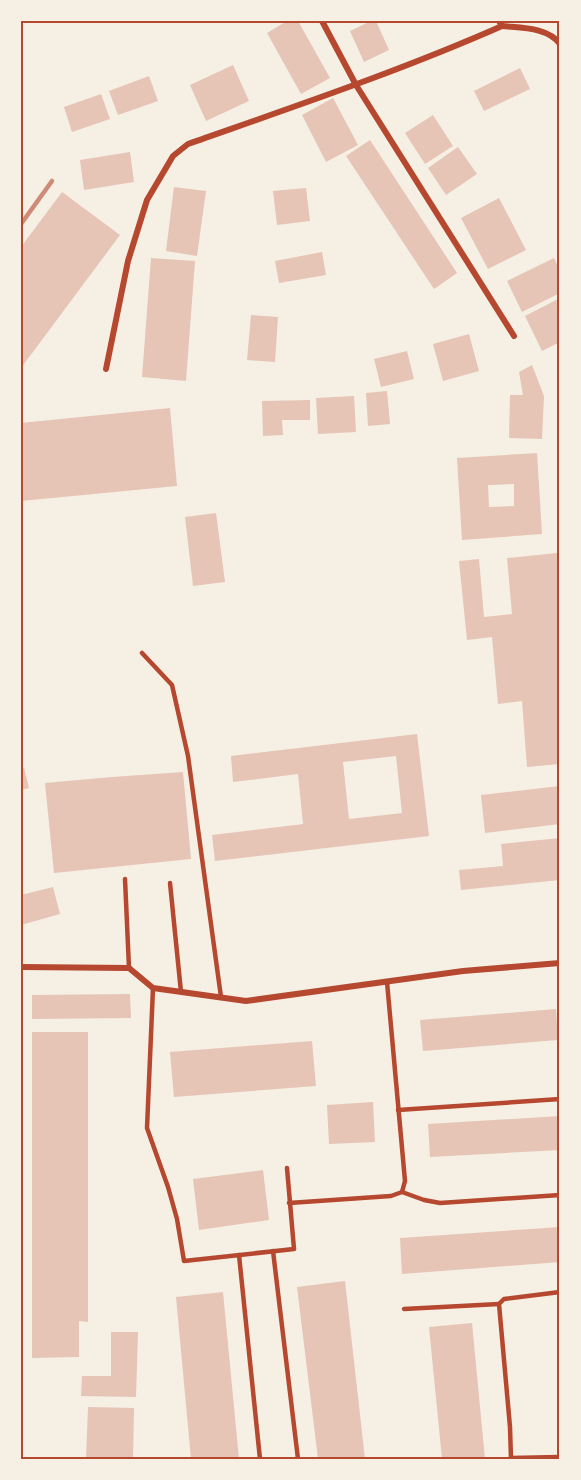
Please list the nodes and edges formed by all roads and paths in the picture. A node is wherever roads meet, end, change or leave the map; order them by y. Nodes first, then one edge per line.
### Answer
1 (322, 21) edge
2 (501, 24) edge
3 (560, 44) edge
4 (356, 85) junction
5 (514, 336) dead end
6 (106, 369) dead end
7 (142, 653) dead end
8 (125, 879) dead end
9 (170, 883) dead end
10 (560, 963) edge
11 (21, 967) edge
12 (129, 968) junction
13 (387, 982) junction
14 (153, 988) junction
15 (181, 992) junction
16 (221, 997) junction
17 (560, 1099) edge
18 (398, 1110) junction
19 (286, 1168) dead end
20 (402, 1192) junction
21 (560, 1195) edge
22 (290, 1203) junction
23 (273, 1251) junction
24 (239, 1255) junction
25 (560, 1292) edge
26 (499, 1304) junction
27 (404, 1309) dead end
28 (560, 1457) edge
29 (511, 1458) edge
30 (260, 1459) edge
31 (298, 1459) edge

1 - 4 street
2 - 3 street
2 - 4 street
4 - 5 street
4 - 6 street
7 - 16 lane
8 - 12 lane
9 - 15 lane
10 - 13 street
11 - 12 street
12 - 14 street
13 - 16 street
13 - 18 lane
14 - 15 street
14 - 24 lane
15 - 16 street
17 - 18 lane
18 - 20 lane
19 - 22 lane
20 - 21 lane
20 - 22 lane
22 - 23 lane
23 - 24 lane
23 - 31 lane
24 - 30 lane
25 - 26 lane
26 - 27 lane
26 - 29 lane
28 - 29 lane

